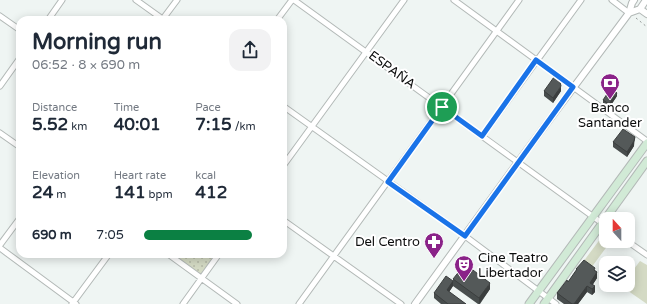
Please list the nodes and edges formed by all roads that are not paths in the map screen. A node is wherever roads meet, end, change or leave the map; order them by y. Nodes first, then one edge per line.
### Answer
1 (62, 0) edge
2 (136, 0) edge
3 (177, 0) edge
4 (293, 0) edge
5 (404, 0) edge
6 (454, 0) edge
7 (519, 0) edge
8 (581, 0) edge
9 (612, 0) edge
10 (634, 0) edge
11 (646, 0) edge
12 (640, 9) junction
13 (631, 12) junction
14 (647, 14) edge
15 (0, 16) edge
16 (51, 16) edge
17 (158, 16) edge
18 (166, 16) edge
19 (280, 16) edge
20 (16, 27) edge
21 (497, 31) junction
22 (366, 52) junction
23 (536, 60) junction
24 (16, 64) edge
25 (0, 86) edge
26 (573, 87) junction
27 (442, 107) junction
28 (287, 109) edge
29 (312, 127) junction
30 (0, 133) edge
31 (482, 136) junction
32 (647, 142) edge
33 (16, 144) edge
34 (287, 161) edge
35 (647, 161) edge
36 (518, 162) junction
37 (388, 182) junction
38 (612, 212) edge
39 (593, 216) junction
40 (599, 220) edge
41 (287, 223) edge
42 (16, 224) edge
43 (599, 231) edge
44 (465, 236) junction
45 (635, 246) edge
46 (0, 247) edge
47 (647, 255) edge
48 (333, 256) junction
49 (106, 258) edge
50 (174, 258) edge
51 (216, 258) edge
52 (202, 278) junction
53 (538, 291) junction
54 (546, 301) edge
55 (74, 303) edge
56 (183, 304) edge
57 (237, 304) edge
58 (299, 304) edge
59 (401, 304) edge
60 (415, 304) edge
61 (529, 304) edge
62 (556, 304) edge

1 - 16 street
2 - 17 street
3 - 18 street
4 - 19 street
4 - 22 street, ESPAÑA
5 - 22 street
6 - 21 street
7 - 21 street
8 - 23 street
9 - 13 street
10 - 13 street
11 - 12 street
12 - 13 street
12 - 14 street
13 - 26 street
15 - 20 street
21 - 23 street
21 - 27 street
22 - 27 street, ESPAÑA
22 - 29 street
23 - 26 street
23 - 31 street
24 - 25 street
26 - 32 street
26 - 36 street
27 - 31 street, ESPAÑA
27 - 37 street
28 - 29 street
29 - 34 street
29 - 37 street
30 - 33 street
31 - 36 street, ESPAÑA
32 - 39 main road
35 - 38 main road
36 - 39 street, ESPAÑA
36 - 44 street
37 - 44 street
37 - 48 street
39 - 40 street, ESPAÑA
39 - 53 main road
41 - 48 street
42 - 46 street
43 - 54 main road
44 - 53 street
44 - 60 street
45 - 47 street
46 - 55 street
48 - 58 street
48 - 59 street
49 - 55 street
50 - 52 street
51 - 52 street
52 - 56 street
52 - 57 street
53 - 54 street
53 - 61 main road
54 - 62 street

